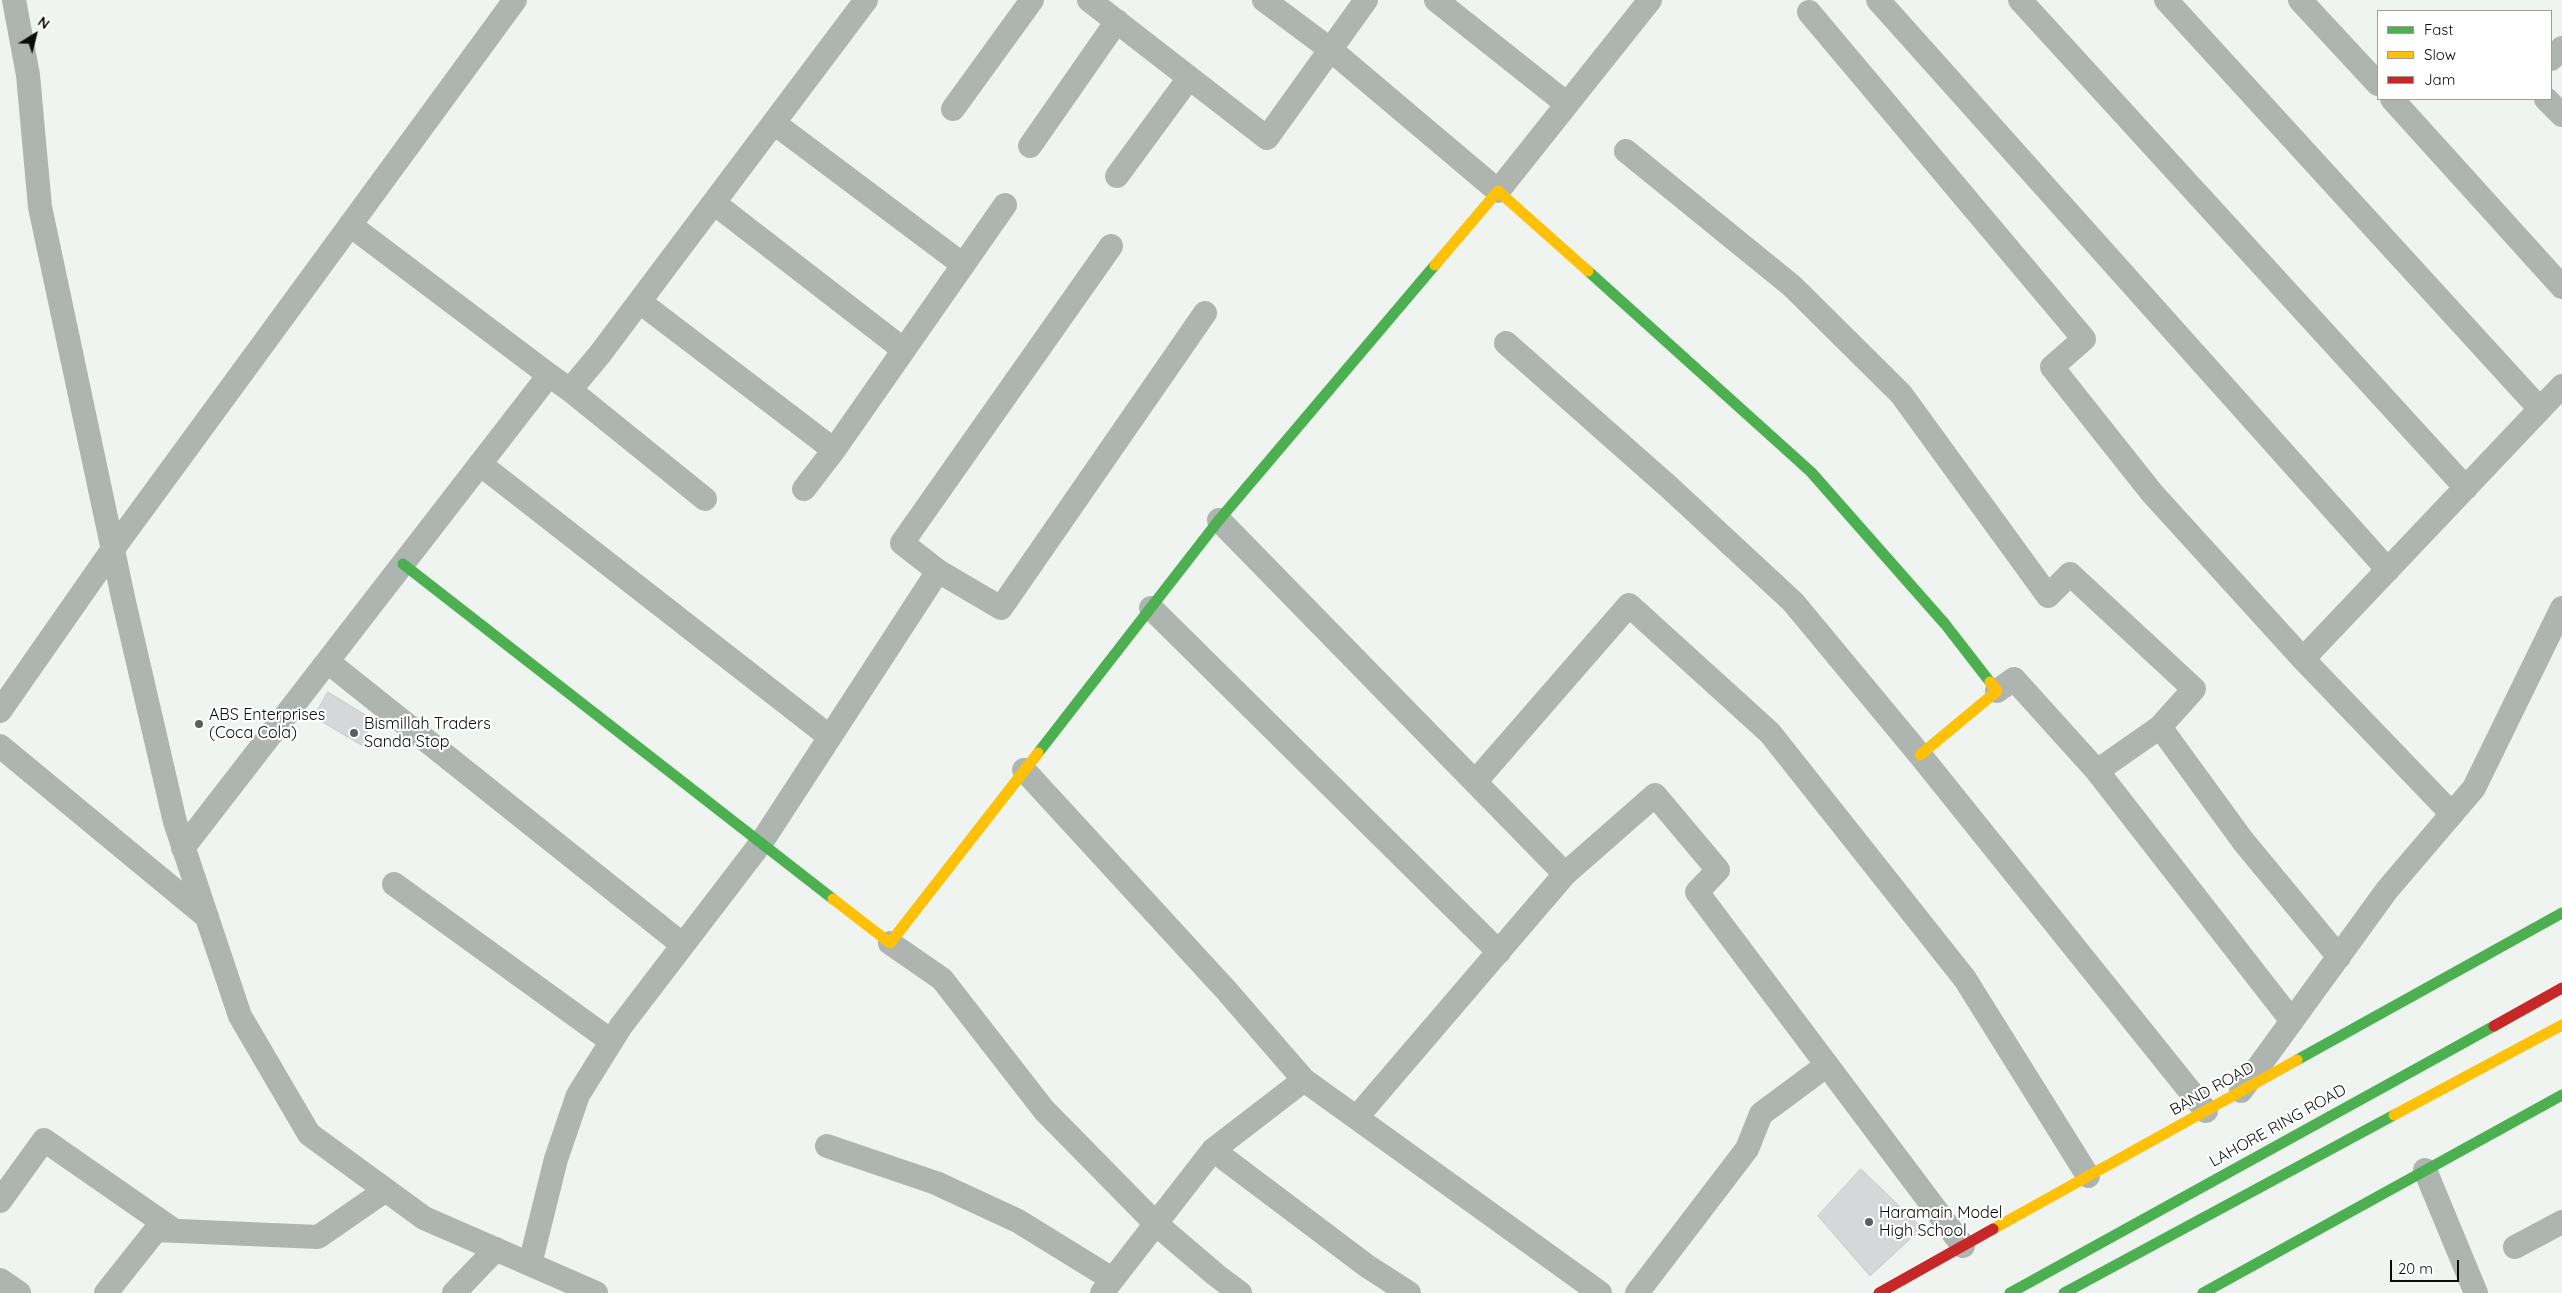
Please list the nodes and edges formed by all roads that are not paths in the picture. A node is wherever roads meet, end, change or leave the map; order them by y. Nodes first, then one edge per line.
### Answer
1 (14, 0) edge
2 (515, 0) edge
3 (866, 0) edge
4 (1032, 0) edge
5 (1089, 0) edge
6 (1264, 0) edge
7 (1366, 0) edge
8 (1436, 0) edge
9 (1650, 0) edge
10 (1878, 0) edge
11 (2020, 0) edge
12 (2166, 0) edge
13 (2300, 0) edge
14 (1809, 12) dead end
15 (1116, 21) junction
16 (2562, 48) edge
17 (1331, 50) junction
18 (2552, 58) edge
19 (1190, 78) junction
20 (2377, 83) edge
21 (2393, 100) edge
22 (2547, 100) edge
23 (1567, 104) junction
24 (953, 108) dead end
25 (2562, 115) edge
26 (774, 123) junction
27 (1030, 146) dead end
28 (1626, 151) dead end
29 (1117, 176) dead end
30 (1498, 191) junction
31 (714, 203) junction
32 (1005, 205) dead end
33 (350, 226) junction
34 (1111, 246) dead end
35 (962, 264) junction
36 (2562, 287) edge
37 (640, 302) junction
38 (1204, 313) dead end
39 (1506, 343) dead end
40 (904, 350) junction
41 (549, 375) junction
42 (2562, 386) edge
43 (570, 390) junction
44 (2540, 409) junction
45 (834, 450) junction
46 (480, 464) junction
47 (2466, 488) junction
48 (804, 489) dead end
49 (705, 499) dead end
50 (1219, 520) junction
51 (113, 549) junction
52 (403, 564) junction
53 (2388, 570) junction
54 (938, 571) junction
55 (1151, 608) junction
56 (2562, 608) edge
57 (2303, 659) junction
58 (328, 662) junction
59 (1997, 691) junction
60 (0, 711) edge
61 (2160, 727) junction
62 (830, 737) junction
63 (0, 746) edge
64 (1920, 754) junction
65 (1024, 770) junction
66 (2096, 771) junction
67 (1475, 782) junction
68 (2452, 814) junction
69 (761, 843) junction
70 (183, 848) junction
71 (1565, 874) junction
72 (394, 884) dead end
73 (2562, 914) edge
74 (207, 917) junction
75 (890, 943) junction
76 (683, 945) junction
77 (1499, 952) junction
78 (2339, 957) junction
79 (2562, 988) edge
80 (2292, 1021) junction
81 (2562, 1025) edge
82 (612, 1041) junction
83 (1827, 1065) junction
84 (1304, 1080) junction
85 (2241, 1091) junction
86 (2562, 1095) edge
87 (2206, 1110) junction
88 (1357, 1117) junction
89 (827, 1146) dead end
90 (1213, 1150) junction
91 (2425, 1170) junction
92 (2088, 1176) junction
93 (386, 1190) junction
94 (0, 1201) edge
95 (2562, 1222) edge
96 (1155, 1223) junction
97 (175, 1230) junction
98 (1963, 1246) junction
99 (2515, 1247) dead end
100 (496, 1249) junction
101 (530, 1264) junction
102 (0, 1280) edge
103 (1107, 1286) edge
104 (19, 1293) edge
105 (106, 1293) edge
106 (454, 1293) edge
107 (596, 1293) edge
108 (1240, 1293) edge
109 (1409, 1293) edge
110 (1600, 1293) edge
111 (1636, 1293) edge
112 (1879, 1293) edge
113 (2010, 1293) edge
114 (2064, 1293) edge
115 (2203, 1293) edge
116 (2476, 1293) edge

1 - 51 street
2 - 33 street
3 - 26 street
4 - 24 street
5 - 15 street
6 - 17 street
7 - 17 street
8 - 23 street
9 - 23 street
10 - 53 street
11 - 47 street
12 - 44 street
13 - 20 street
14 - 57 street
15 - 19 street
15 - 27 street
16 - 18 street
17 - 19 street
17 - 30 street
19 - 29 street
21 - 36 street
22 - 25 street
23 - 30 street
26 - 31 street
26 - 35 street
28 - 61 street
30 - 50 main road
30 - 59 main road
31 - 37 street
31 - 40 street
32 - 35 street
33 - 41 street
33 - 51 street
34 - 54 street
35 - 40 street
37 - 43 street
37 - 45 street
38 - 54 street
39 - 64 street
40 - 45 street
41 - 43 street
41 - 46 street
42 - 44 street
43 - 49 street
44 - 47 street
45 - 48 street
46 - 52 street
46 - 62 street
47 - 53 street
50 - 55 main road
50 - 67 street
51 - 60 street
51 - 70 street
52 - 58 street
52 - 69 main road
53 - 57 street
54 - 62 street
55 - 65 main road
55 - 77 street
56 - 68 street
57 - 68 street
58 - 70 street
58 - 76 street
59 - 64 main road
59 - 66 street
61 - 66 street
61 - 78 street
62 - 69 street
63 - 74 street
64 - 87 street
65 - 75 main road
65 - 84 street
66 - 80 street
67 - 71 street
67 - 92 street
68 - 78 street
69 - 75 main road
69 - 76 street
70 - 74 street
71 - 77 street
71 - 83 street
72 - 82 street
73 - 85 main road, BAND ROAD
74 - 93 street
75 - 96 street
76 - 82 street
77 - 88 street
78 - 80 street
79 - 113 main road, LAHORE RING ROAD
80 - 85 street
81 - 114 main road
82 - 101 street
83 - 98 street
83 - 111 street
84 - 88 street
84 - 90 street
85 - 87 main road, BAND ROAD
86 - 91 main road
87 - 92 main road, BAND ROAD
88 - 110 street
89 - 103 street
90 - 96 street
90 - 109 street
91 - 115 main road
91 - 116 street
92 - 98 main road, BAND ROAD
93 - 97 street
93 - 100 street
94 - 97 street
95 - 99 street
96 - 103 street
96 - 108 street
97 - 105 street
98 - 112 main road, BAND ROAD
100 - 101 street
100 - 106 street
101 - 107 street
102 - 104 street

